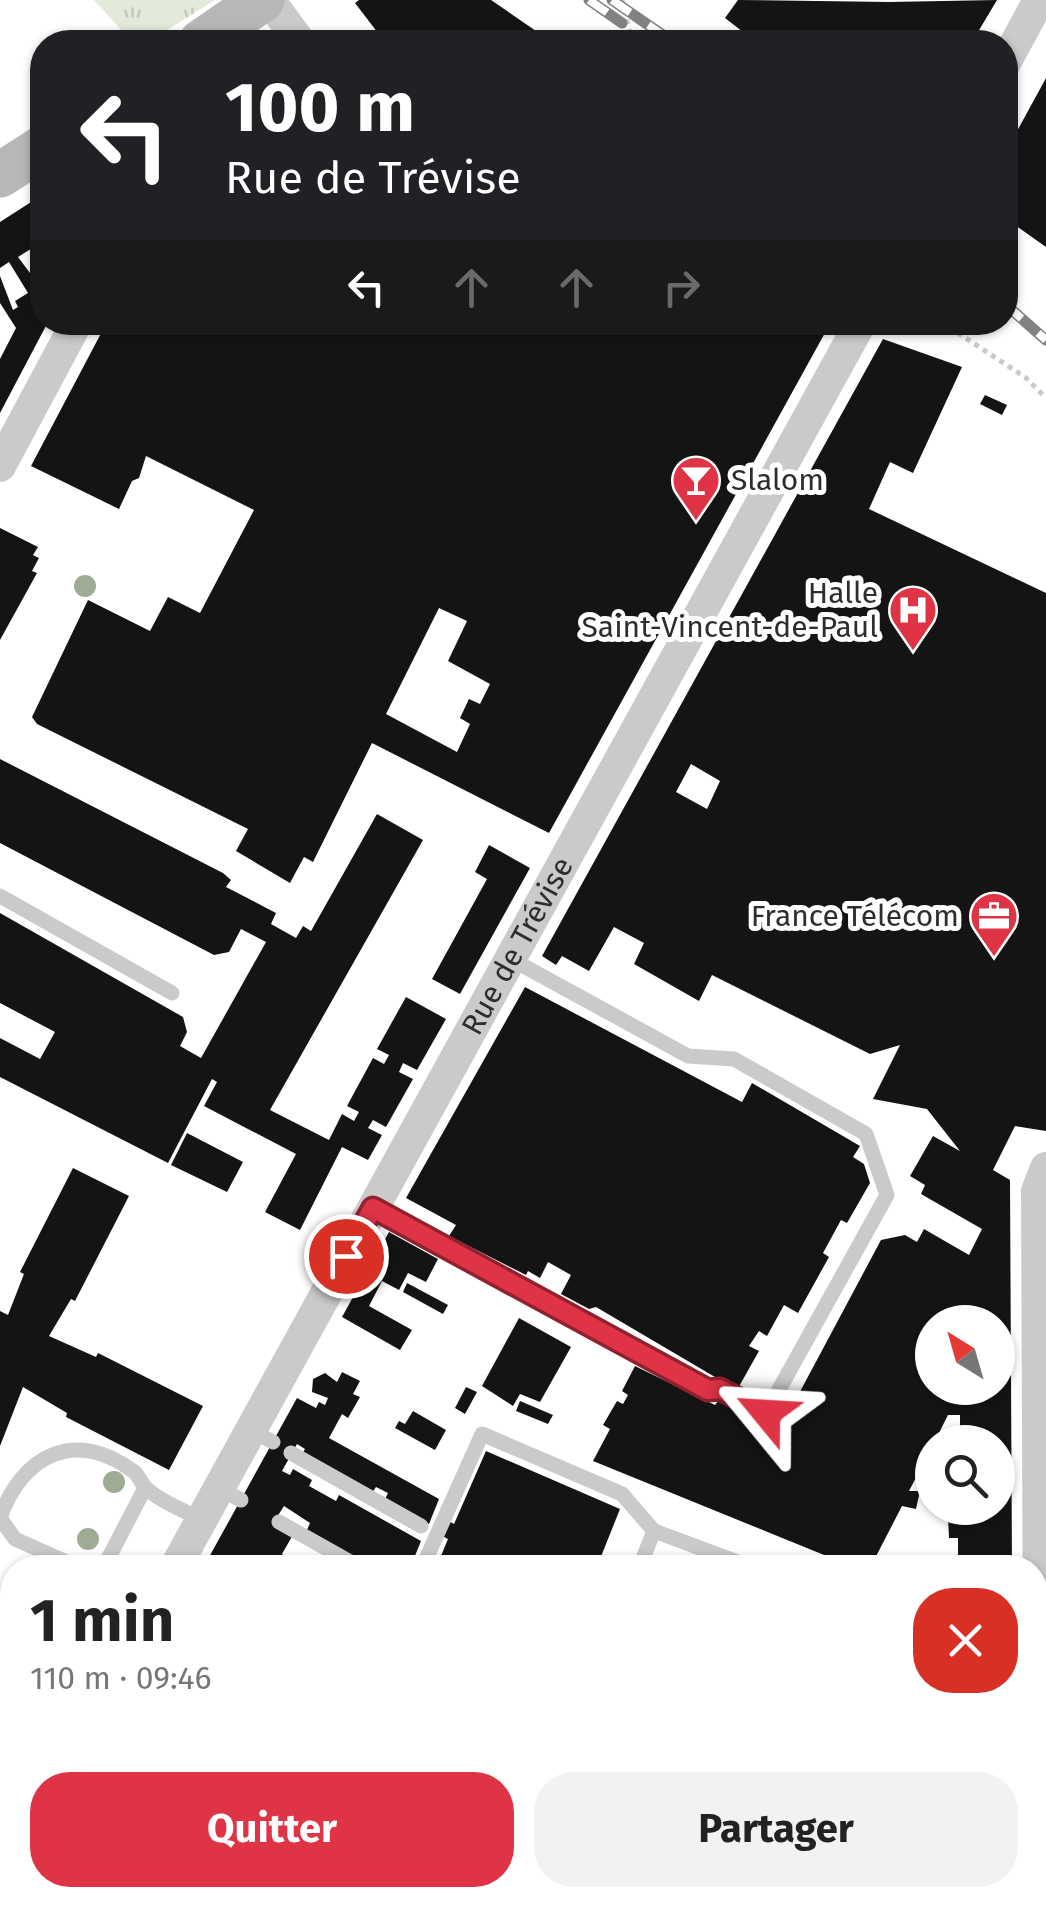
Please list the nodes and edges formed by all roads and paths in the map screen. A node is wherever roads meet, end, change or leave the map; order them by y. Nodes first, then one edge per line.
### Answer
1 (266, 0) edge
2 (622, 0) edge
3 (1039, 0) edge
4 (220, 30) edge
5 (290, 30) edge
6 (629, 30) edge
7 (1018, 39) edge
8 (30, 156) edge
9 (0, 175) edge
10 (70, 335) edge
11 (854, 335) edge
12 (961, 335) edge
13 (1046, 398) edge
14 (0, 466) edge
15 (0, 896) edge
16 (511, 959) junction
17 (172, 994) dead end
18 (1041, 1180) edge
19 (373, 1208) junction
20 (292, 1454) dead end
21 (145, 1488) junction
22 (0, 1518) edge
23 (201, 1520) junction
24 (280, 1522) dead end
25 (420, 1526) dead end
26 (654, 1531) junction
27 (51, 1555) edge
28 (110, 1555) edge
29 (182, 1555) edge
30 (339, 1555) edge
31 (428, 1555) edge
32 (644, 1555) edge
33 (719, 1555) edge
34 (1038, 1555) edge

1 - 4 main road
1 - 5 street
2 - 6 path
3 - 7 street
8 - 9 main road
10 - 14 street
11 - 16 street, Rue de Trévise
12 - 13 path
15 - 17 lane
16 - 19 street, Rue de Trévise
16 - 19 lane
18 - 34 street
19 - 23 street, Rue de Trévise
20 - 25 lane
21 - 22 lane
21 - 23 lane
21 - 28 lane
22 - 27 lane
23 - 29 street, Rue de Trévise
24 - 30 lane
26 - 31 lane
26 - 32 lane
26 - 33 lane

